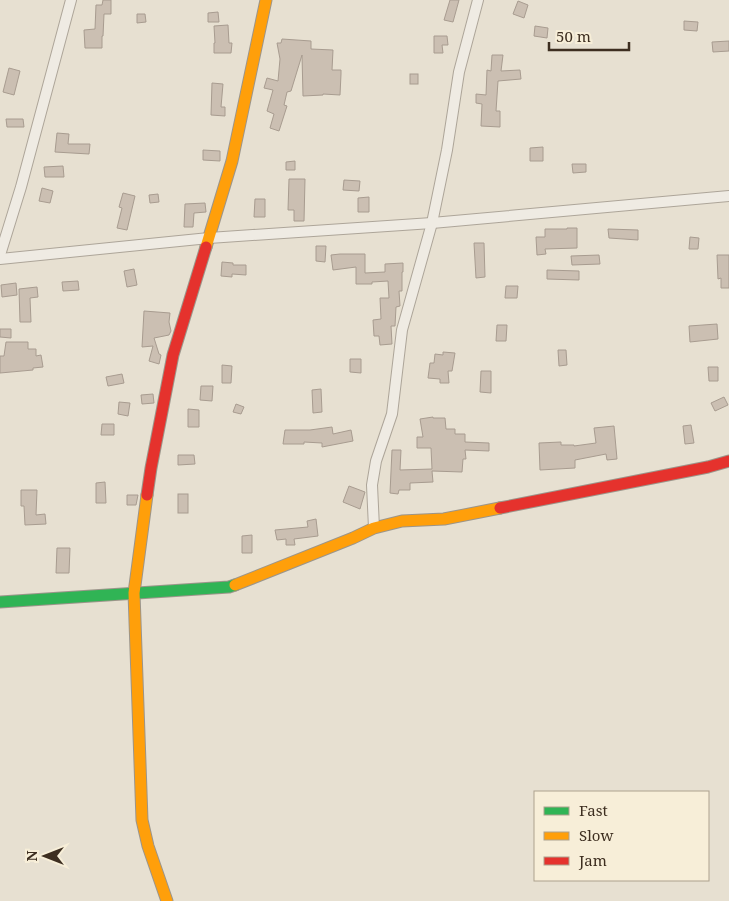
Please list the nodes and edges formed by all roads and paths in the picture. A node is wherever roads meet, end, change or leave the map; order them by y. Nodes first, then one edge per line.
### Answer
1 (71, 0) edge
2 (266, 0) edge
3 (478, 0) edge
4 (729, 196) edge
5 (432, 223) junction
6 (209, 238) junction
7 (0, 254) edge
8 (0, 259) edge
9 (729, 462) edge
10 (374, 528) junction
11 (134, 593) junction
12 (0, 602) edge
13 (167, 901) edge

1 - 7 street
2 - 6 street
3 - 5 street
4 - 5 street
5 - 6 street
5 - 10 street
6 - 8 street
6 - 11 street
9 - 10 street
10 - 11 street
11 - 12 street
11 - 13 street

